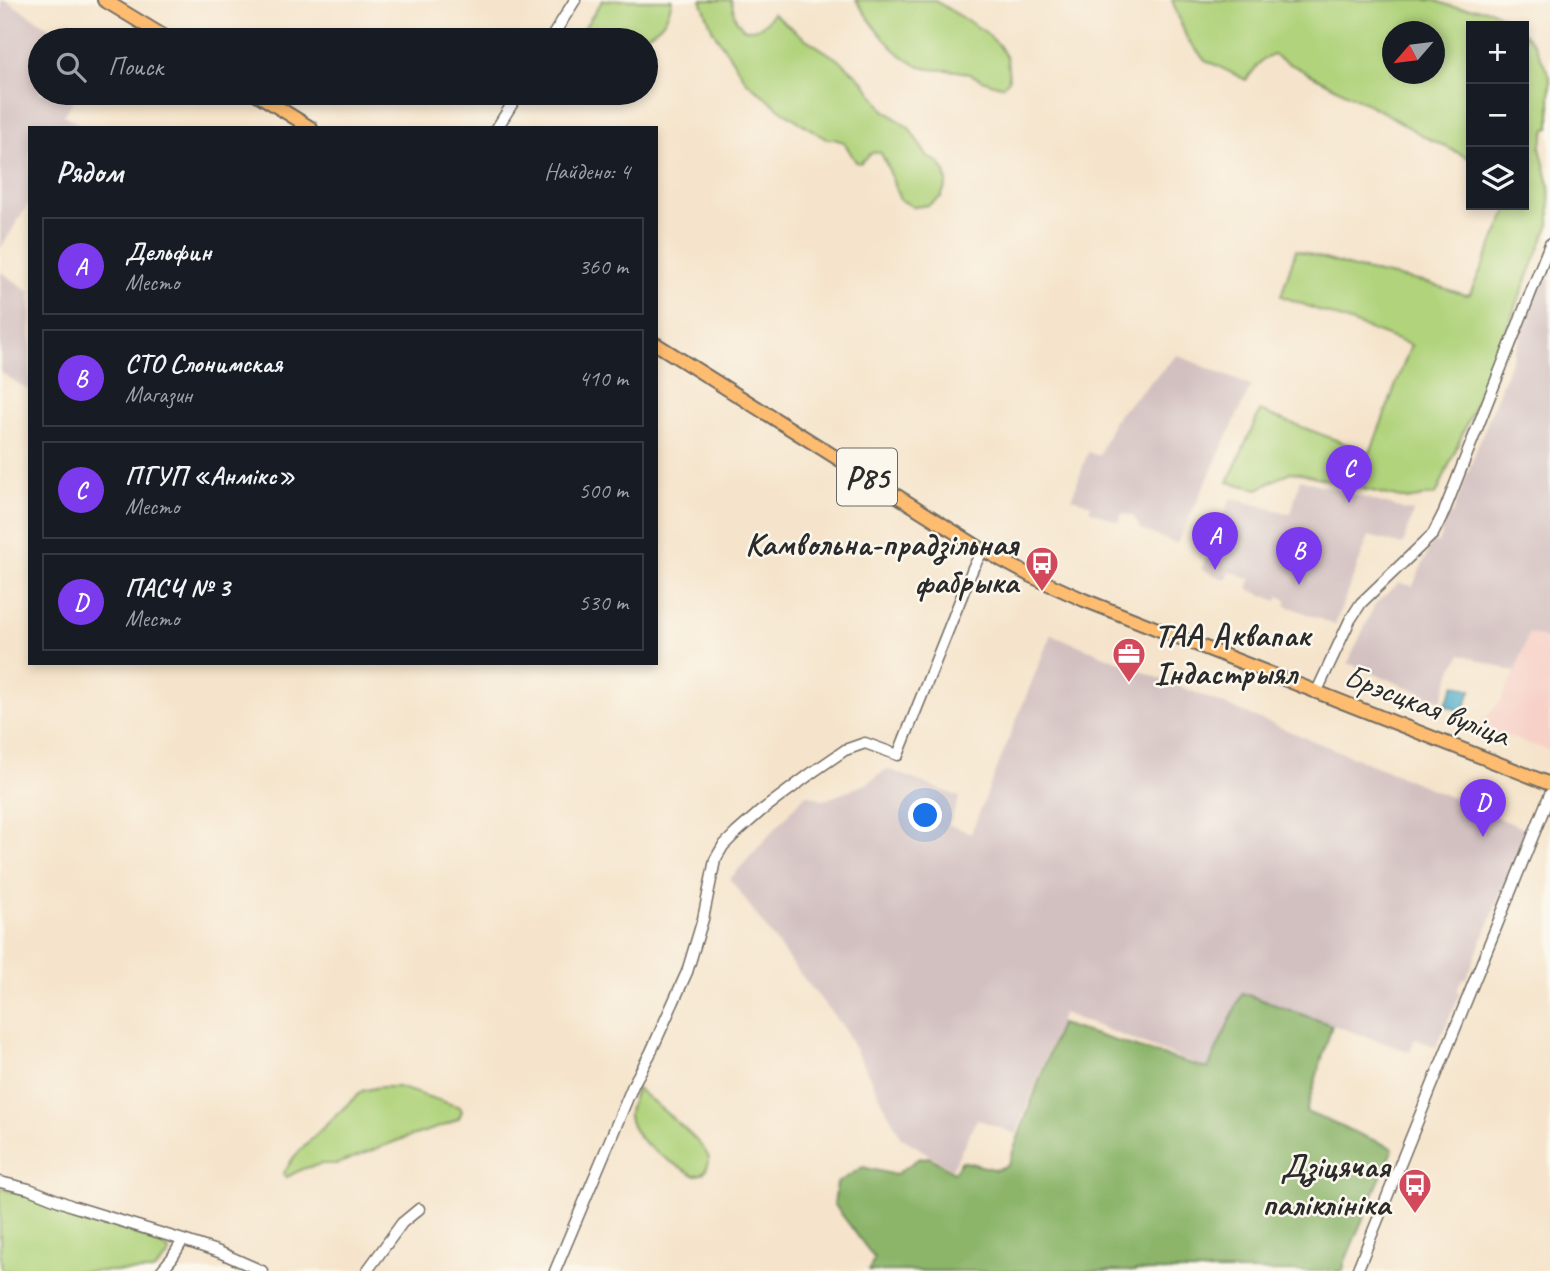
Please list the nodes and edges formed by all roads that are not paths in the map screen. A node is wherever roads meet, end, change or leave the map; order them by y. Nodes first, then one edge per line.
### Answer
1 (104, 0) edge
2 (575, 0) edge
3 (150, 28) edge
4 (558, 28) edge
5 (275, 105) edge
6 (511, 105) edge
7 (308, 126) edge
8 (498, 126) edge
9 (1550, 244) edge
10 (658, 345) edge
11 (983, 550) junction
12 (1316, 693) junction
13 (1550, 784) edge
14 (1550, 794) edge
15 (0, 1182) edge
16 (419, 1209) dead end
17 (183, 1240) junction
18 (161, 1271) edge
19 (259, 1271) edge
20 (367, 1271) edge
21 (555, 1271) edge
22 (1357, 1271) edge

1 - 3 main road
2 - 4 street
5 - 7 main road
6 - 8 street
9 - 12 street
10 - 11 main road, Брэсцкая вуліца / Р85
11 - 12 main road, Брэсцкая вуліца / Р85
11 - 21 street
12 - 13 main road, Брэсцкая вуліца / Р85
14 - 22 street
15 - 17 street
16 - 20 street
17 - 18 street
17 - 19 street

